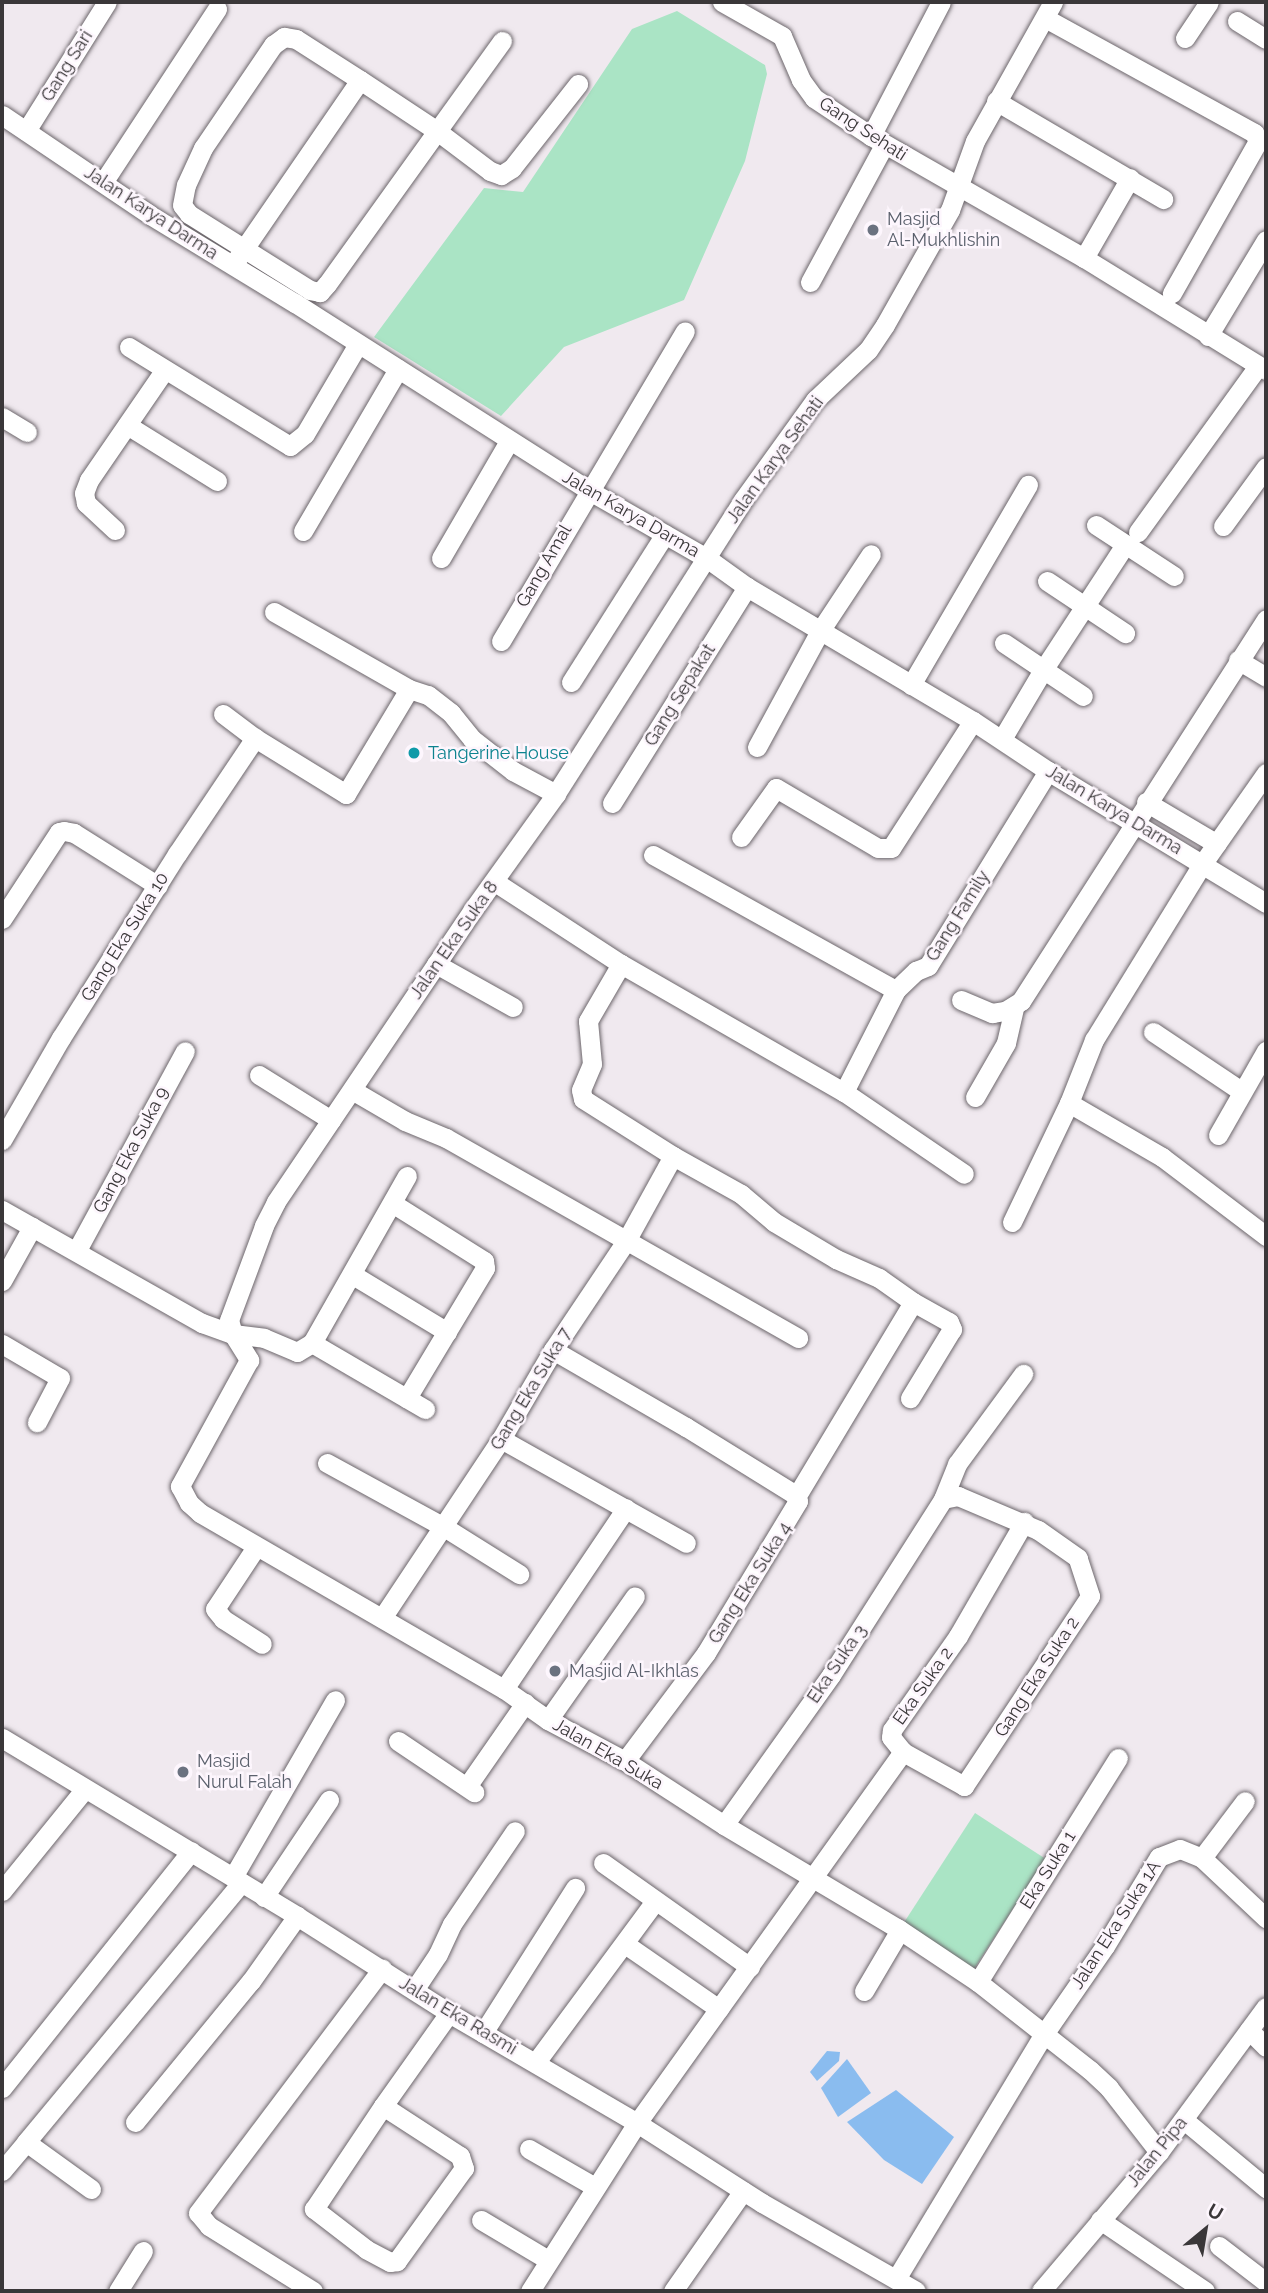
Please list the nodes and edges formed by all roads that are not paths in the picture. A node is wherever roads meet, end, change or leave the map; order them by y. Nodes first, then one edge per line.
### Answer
1 (107, 2) edge
2 (722, 2) edge
3 (941, 2) edge
4 (1209, 2) edge
5 (217, 9) dead end
6 (1049, 10) edge
7 (1237, 21) dead end
8 (1264, 33) edge
9 (1185, 38) dead end
10 (502, 41) dead end
11 (360, 80) junction
12 (578, 84) dead end
13 (996, 101) junction
14 (2, 115) edge
15 (26, 131) junction
16 (437, 131) junction
17 (877, 141) junction
18 (1130, 178) junction
19 (104, 181) junction
20 (960, 188) junction
21 (1163, 199) dead end
22 (1266, 240) edge
23 (244, 248) junction
24 (1084, 258) junction
25 (232, 266) junction
26 (810, 282) dead end
27 (1172, 293) dead end
28 (685, 331) dead end
29 (1208, 335) junction
30 (358, 344) junction
31 (129, 347) dead end
32 (1262, 368) edge
33 (398, 369) junction
34 (164, 371) junction
35 (2, 417) edge
36 (127, 425) junction
37 (27, 432) dead end
38 (509, 441) junction
39 (1266, 467) edge
40 (217, 481) dead end
41 (1028, 485) dead end
42 (588, 490) junction
43 (1096, 525) dead end
44 (1223, 526) dead end
45 (115, 530) dead end
46 (303, 531) dead end
47 (665, 534) junction
48 (1131, 539) junction
49 (870, 554) dead end
50 (441, 558) dead end
51 (708, 559) junction
52 (1174, 576) dead end
53 (1047, 581) dead end
54 (747, 587) junction
55 (1085, 607) junction
56 (274, 612) dead end
57 (1266, 619) edge
58 (820, 631) junction
59 (1125, 633) dead end
60 (501, 641) dead end
61 (1004, 643) dead end
62 (1237, 660) junction
63 (1043, 670) junction
64 (1266, 677) edge
65 (571, 682) dead end
66 (911, 685) junction
67 (408, 689) junction
68 (1083, 696) dead end
69 (223, 715) dead end
70 (973, 721) junction
71 (255, 738) junction
72 (1002, 739) junction
73 (757, 747) dead end
74 (1048, 771) junction
75 (1266, 773) edge
76 (556, 794) junction
77 (1146, 802) junction
78 (612, 803) dead end
79 (1134, 821) junction
80 (741, 837) dead end
81 (1217, 844) junction
82 (653, 855) dead end
83 (1203, 863) junction
84 (495, 882) junction
85 (158, 886) junction
86 (1266, 903) edge
87 (2, 919) edge
88 (436, 964) junction
89 (621, 964) junction
90 (896, 990) junction
91 (961, 1000) dead end
92 (513, 1007) dead end
93 (1014, 1007) junction
94 (1153, 1032) dead end
95 (185, 1051) dead end
96 (1266, 1051) edge
97 (259, 1076) dead end
98 (352, 1090) junction
99 (1241, 1091) junction
100 (844, 1092) junction
101 (975, 1097) dead end
102 (1069, 1103) junction
103 (331, 1120) junction
104 (1218, 1135) dead end
105 (2, 1140) edge
106 (673, 1156) junction
107 (964, 1174) dead end
108 (407, 1176) dead end
109 (391, 1203) junction
110 (2, 1210) edge
111 (1012, 1222) dead end
112 (32, 1227) junction
113 (1266, 1236) edge
114 (626, 1241) junction
115 (77, 1250) junction
116 (353, 1275) junction
117 (2, 1281) edge
118 (913, 1302) junction
119 (447, 1332) junction
120 (233, 1334) junction
121 (798, 1338) dead end
122 (312, 1343) junction
123 (2, 1344) edge
124 (553, 1350) junction
125 (1023, 1374) dead end
126 (407, 1398) junction
127 (910, 1398) dead end
128 (425, 1409) dead end
129 (37, 1422) dead end
130 (501, 1440) junction
131 (327, 1463) dead end
132 (796, 1497) junction
133 (943, 1499) junction
134 (626, 1508) junction
135 (1024, 1522) junction
136 (444, 1527) junction
137 (686, 1543) dead end
138 (256, 1547) junction
139 (519, 1574) dead end
140 (635, 1596) dead end
141 (382, 1618) junction
142 (262, 1644) dead end
143 (504, 1689) junction
144 (335, 1700) dead end
145 (525, 1703) junction
146 (548, 1720) junction
147 (2, 1738) edge
148 (398, 1741) dead end
149 (903, 1752) junction
150 (1118, 1758) dead end
151 (625, 1761) junction
152 (84, 1790) junction
153 (329, 1800) dead end
154 (1245, 1801) dead end
155 (724, 1825) junction
156 (515, 1831) dead end
157 (191, 1851) junction
158 (1202, 1858) junction
159 (603, 1863) dead end
160 (813, 1878) junction
161 (237, 1880) junction
162 (575, 1888) dead end
163 (2, 1891) edge
164 (264, 1897) junction
165 (655, 1901) junction
166 (297, 1916) junction
167 (1266, 1918) edge
168 (900, 1930) junction
169 (625, 1944) junction
170 (750, 1967) junction
171 (382, 1969) junction
172 (978, 1982) junction
173 (414, 1990) junction
174 (864, 1991) dead end
175 (1266, 2007) edge
176 (719, 2009) junction
177 (449, 2013) junction
178 (1249, 2031) junction
179 (483, 2033) junction
180 (1044, 2034) junction
181 (1266, 2047) edge
182 (536, 2062) junction
183 (2, 2088) edge
184 (383, 2106) junction
185 (1184, 2120) junction
186 (135, 2122) dead end
187 (637, 2123) junction
188 (26, 2142) junction
189 (529, 2149) dead end
190 (1159, 2152) junction
191 (2, 2171) edge
192 (595, 2187) junction
193 (1266, 2188) edge
194 (91, 2189) dead end
195 (743, 2192) junction
196 (481, 2220) dead end
197 (1100, 2220) junction
198 (1219, 2246) dead end
199 (143, 2251) dead end
200 (548, 2260) junction
201 (896, 2279) junction
202 (1266, 2282) edge
203 (118, 2291) edge
204 (313, 2291) edge
205 (530, 2291) edge
206 (673, 2291) edge
207 (916, 2291) edge
208 (1041, 2291) edge
209 (1205, 2291) edge

1 - 15 street, Gang Sari
2 - 17 street, Gang Sehati
3 - 17 street
4 - 9 street
5 - 19 street
6 - 13 street, Jalan Karya Sehati
6 - 27 street
7 - 8 street
10 - 16 street
11 - 16 street
11 - 23 street
11 - 23 street
12 - 16 street
13 - 18 street
13 - 20 street, Jalan Karya Sehati
14 - 15 street, Jalan Karya Darma
15 - 19 street, Jalan Karya Darma
16 - 23 street
17 - 20 street, Gang Sehati
17 - 26 street
18 - 21 street
18 - 24 street
19 - 25 street, Jalan Karya Darma
20 - 24 street, Gang Sehati
20 - 51 street, Jalan Karya Sehati
22 - 29 street
23 - 25 street
24 - 29 street, Gang Sehati
25 - 30 street, Jalan Karya Darma
28 - 42 street, Gang Amal
29 - 32 street, Gang Sehati
30 - 33 street, Jalan Karya Darma
30 - 34 street
31 - 34 street
32 - 48 street
33 - 38 street, Jalan Karya Darma
33 - 46 street
34 - 36 street
35 - 37 street
36 - 40 street
36 - 45 street
38 - 42 street, Jalan Karya Darma
38 - 50 street
39 - 44 street
41 - 66 street
42 - 47 street, Jalan Karya Darma
42 - 60 street, Gang Amal
43 - 48 street
47 - 51 street, Jalan Karya Darma
47 - 65 street
48 - 52 street
48 - 55 street
49 - 58 street
51 - 54 street, Jalan Karya Darma
51 - 76 street, Jalan Eka Suka 8
53 - 55 street
54 - 58 street, Jalan Karya Darma
54 - 78 street, Gang Sepakat
55 - 59 street
55 - 63 street
56 - 67 street
57 - 62 street
58 - 66 street, Jalan Karya Darma
58 - 73 street
61 - 63 street
62 - 64 street
62 - 77 street
63 - 68 street
63 - 72 street
66 - 70 street, Jalan Karya Darma
67 - 71 street
67 - 76 street
69 - 71 street
70 - 72 street, Jalan Karya Darma
70 - 80 street
71 - 85 street, Gang Eka Suka 10
72 - 74 street, Jalan Karya Darma
74 - 79 street, Jalan Karya Darma
74 - 90 street, Gang Family
75 - 81 street
76 - 84 street, Jalan Eka Suka 8
77 - 79 street
77 - 81 street
79 - 83 street, Jalan Karya Darma
79 - 93 street
81 - 83 street
82 - 90 street
83 - 86 street, Jalan Karya Darma
83 - 102 street
84 - 88 street, Jalan Eka Suka 8
84 - 89 street
85 - 87 street
85 - 105 street, Gang Eka Suka 10
88 - 92 street
88 - 98 street, Jalan Eka Suka 8
89 - 100 street
89 - 106 street
90 - 100 street, Gang Family
91 - 93 street
93 - 101 street
94 - 99 street
95 - 115 street, Gang Eka Suka 9
96 - 99 street
97 - 103 street
98 - 103 street, Jalan Eka Suka 8
98 - 114 street
99 - 104 street
100 - 107 street
102 - 111 street
102 - 113 street
103 - 120 street, Jalan Eka Suka 8
106 - 114 street, Gang Eka Suka 7
106 - 118 street
108 - 109 street
109 - 116 street
109 - 119 street
110 - 112 street
112 - 115 street
112 - 117 street
114 - 121 street
114 - 124 street, Gang Eka Suka 7
115 - 120 street
116 - 119 street
116 - 122 street
118 - 127 street
118 - 132 street, Gang Eka Suka 4
119 - 126 street
120 - 122 street
120 - 138 street, Jalan Eka Suka
122 - 126 street
123 - 129 street
124 - 130 street, Gang Eka Suka 7
124 - 132 street
125 - 133 street, Eka Suka 3
126 - 128 street
130 - 134 street
130 - 136 street, Gang Eka Suka 7
131 - 136 street
132 - 151 street, Gang Eka Suka 4
133 - 135 street
133 - 155 street, Eka Suka 3
134 - 137 street
134 - 143 street
135 - 149 street, Eka Suka 2
135 - 149 street, Gang Eka Suka 2
136 - 139 street
136 - 141 street, Gang Eka Suka 7
138 - 141 street, Jalan Eka Suka
138 - 142 street
140 - 146 street
141 - 143 street, Jalan Eka Suka
143 - 145 street, Jalan Eka Suka
144 - 161 street
145 - 146 street, Jalan Eka Suka
145 - 148 street
146 - 151 street, Jalan Eka Suka
147 - 152 street, Jalan Eka Rasmi
149 - 160 street, Eka Suka 2
150 - 172 street, Eka Suka 1
151 - 155 street, Jalan Eka Suka
152 - 157 street, Jalan Eka Rasmi
152 - 163 street
153 - 164 street
154 - 158 street
155 - 160 street, Jalan Eka Suka
156 - 173 street
157 - 161 street, Jalan Eka Rasmi
157 - 183 street
158 - 167 street
158 - 180 street, Jalan Eka Suka 1A
159 - 165 street
160 - 168 street, Jalan Eka Suka
160 - 170 street, Eka Suka 2
161 - 164 street, Jalan Eka Rasmi
161 - 188 street
162 - 179 street
164 - 166 street, Jalan Eka Rasmi
165 - 169 street
165 - 170 street
166 - 171 street, Jalan Eka Rasmi
166 - 186 street
168 - 172 street, Jalan Eka Suka
168 - 174 street
169 - 176 street
169 - 182 street
170 - 176 street, Eka Suka 2
171 - 173 street, Jalan Eka Rasmi
171 - 204 street
172 - 180 street, Jalan Eka Suka
173 - 177 street, Jalan Eka Rasmi
175 - 178 street, Jalan Pipa
176 - 187 street, Eka Suka 2
177 - 179 street, Jalan Eka Rasmi
177 - 184 street
178 - 181 street
178 - 185 street, Jalan Pipa
179 - 182 street, Jalan Eka Rasmi
180 - 190 street, Jalan Eka Suka
180 - 201 street, Jalan Eka Suka 1A
182 - 187 street, Jalan Eka Rasmi
184 - 184 street
185 - 190 street, Jalan Pipa
185 - 193 street
187 - 192 street, Eka Suka 2
187 - 195 street, Jalan Eka Rasmi
188 - 191 street
188 - 194 street
189 - 192 street
190 - 197 street, Jalan Pipa
192 - 200 street, Eka Suka 2
195 - 201 street, Jalan Eka Rasmi
195 - 206 street
196 - 200 street
197 - 208 street, Jalan Pipa
197 - 209 street
198 - 202 street
199 - 203 street
200 - 205 street, Eka Suka 2
201 - 207 street, Jalan Eka Rasmi

